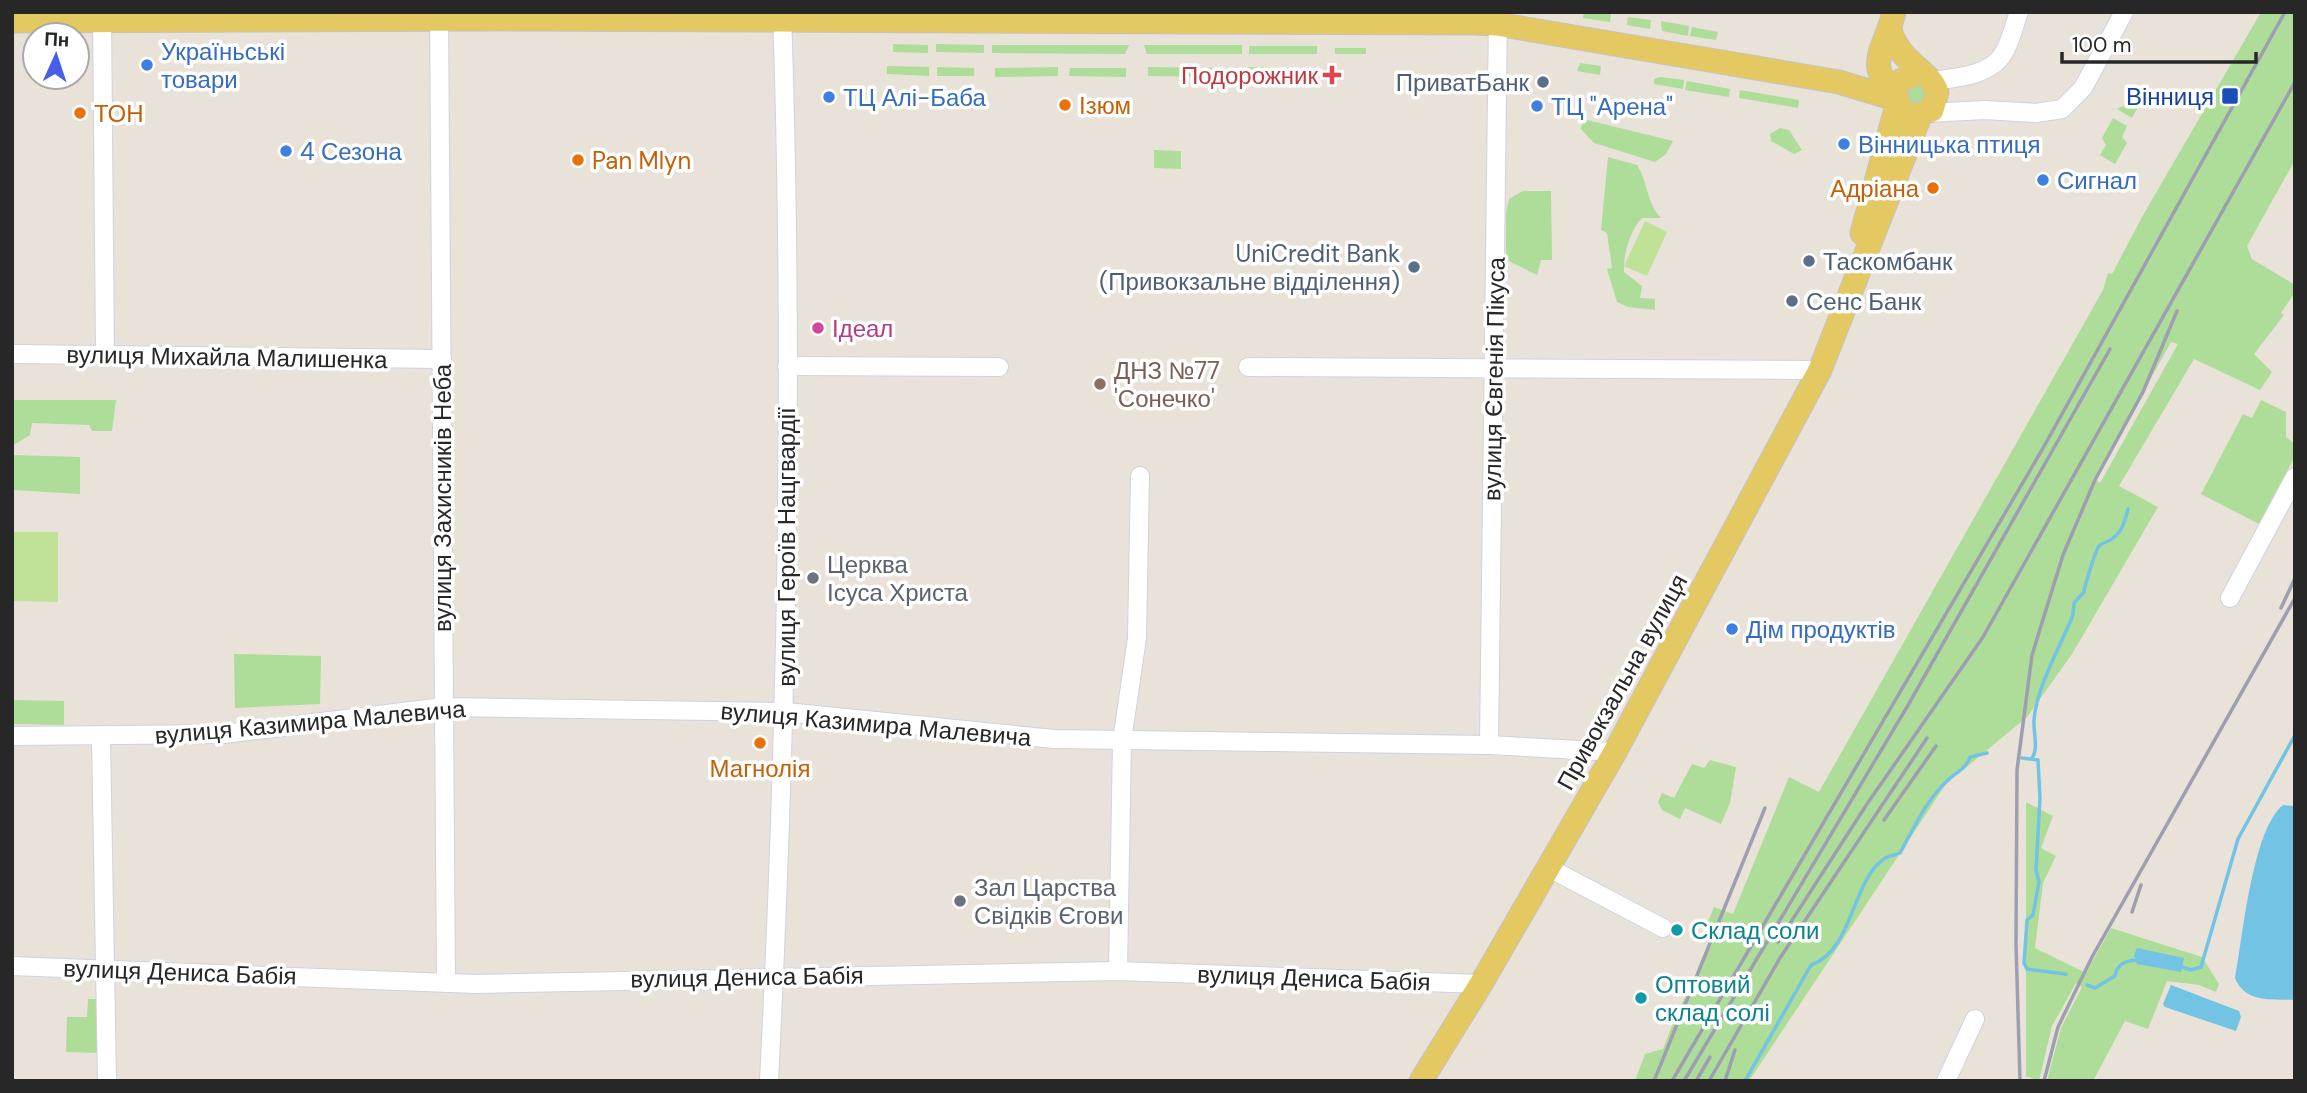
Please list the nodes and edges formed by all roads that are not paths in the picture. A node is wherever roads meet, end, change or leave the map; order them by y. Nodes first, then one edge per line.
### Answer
1 (2019, 12) edge
2 (2124, 12) edge
3 (439, 15) edge
4 (782, 16) edge
5 (1138, 16) edge
6 (102, 17) edge
7 (1497, 18) edge
8 (12, 21) edge
9 (1892, 21) edge
10 (1877, 67) junction
11 (1924, 77) junction
12 (1839, 82) junction
13 (1896, 99) junction
14 (1923, 115) junction
15 (1888, 130) junction
16 (1846, 298) junction
17 (12, 354) edge
18 (105, 356) junction
19 (442, 359) junction
20 (787, 366) junction
21 (1494, 366) junction
22 (999, 367) dead end
23 (1248, 368) dead end
24 (1820, 370) junction
25 (1140, 477) dead end
26 (2295, 477) edge
27 (2230, 598) dead end
28 (443, 708) junction
29 (786, 712) junction
30 (12, 736) edge
31 (101, 737) junction
32 (1122, 741) junction
33 (1489, 745) junction
34 (1615, 752) junction
35 (1549, 868) junction
36 (1663, 928) dead end
37 (12, 966) edge
38 (106, 968) junction
39 (1118, 971) junction
40 (775, 976) junction
41 (446, 983) junction
42 (1481, 984) junction
43 (1975, 1019) dead end
44 (107, 1081) edge
45 (769, 1081) edge
46 (1421, 1081) edge
47 (1947, 1081) edge

1 - 11 street
2 - 14 street
3 - 4 main road
3 - 6 main road
3 - 19 street, вулиця Захисників Неба
4 - 5 main road
4 - 20 street, вулиця Героїв Нацгвардії
5 - 7 main road
6 - 8 main road
6 - 18 street
7 - 12 main road
7 - 21 street, вулиця Євгенія Пікуса
9 - 10 main road
9 - 11 main road
10 - 11 main road
10 - 12 main road
10 - 13 main road
11 - 13 main road
11 - 14 main road
12 - 13 main road
12 - 15 main road
13 - 14 main road
13 - 15 main road
14 - 16 main road
15 - 16 main road
16 - 24 main road, Привокзальна вулиця
17 - 18 street, вулиця Михайла Малишенка
18 - 19 street, вулиця Михайла Малишенка
19 - 28 street, вулиця Захисників Неба
20 - 22 street
20 - 29 street, вулиця Героїв Нацгвардії
21 - 23 street
21 - 24 street
21 - 33 street, вулиця Євгенія Пікуса
24 - 34 main road, Привокзальна вулиця
25 - 32 street
26 - 27 street
28 - 29 street, вулиця Казимира Малевича
28 - 31 street, вулиця Казимира Малевича
28 - 41 street, вулиця Захисників Неба
29 - 32 street, вулиця Казимира Малевича
29 - 40 street, вулиця Героїв Нацгвардії
30 - 31 street, вулиця Казимира Малевича
31 - 38 street
32 - 33 street, вулиця Казимира Малевича
32 - 39 street
33 - 34 street, вулиця Казимира Малевича
34 - 35 main road, Привокзальна вулиця
35 - 36 street
35 - 42 main road, Привокзальна вулиця
37 - 38 street, вулиця Дениса Бабія
38 - 41 street, вулиця Дениса Бабія
38 - 44 street
39 - 40 street, вулиця Дениса Бабія
39 - 42 street, вулиця Дениса Бабія
40 - 41 street, вулиця Дениса Бабія
40 - 45 street, вулиця Героїв Нацгвардії
42 - 46 main road, Привокзальна вулиця
43 - 47 street

